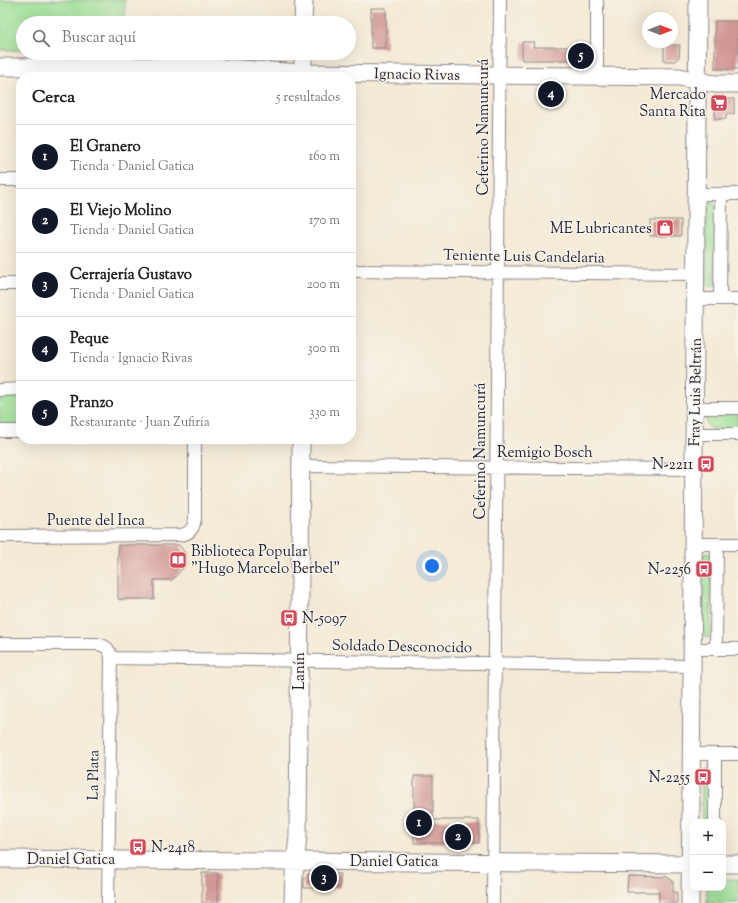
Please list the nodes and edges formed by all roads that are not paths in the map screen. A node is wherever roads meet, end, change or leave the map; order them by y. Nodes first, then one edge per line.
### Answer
1 (304, 0) edge
2 (500, 0) edge
3 (597, 0) edge
4 (698, 0) edge
5 (304, 16) edge
6 (303, 60) edge
7 (0, 67) edge
8 (194, 72) edge
9 (303, 72) edge
10 (356, 75) edge
11 (499, 75) junction
12 (597, 76) junction
13 (698, 80) junction
14 (738, 84) edge
15 (0, 180) edge
16 (16, 180) edge
17 (697, 194) junction
18 (721, 194) junction
19 (738, 194) edge
20 (356, 271) edge
21 (498, 272) junction
22 (696, 274) junction
23 (0, 284) edge
24 (16, 284) edge
25 (696, 299) junction
26 (720, 299) junction
27 (738, 299) edge
28 (0, 390) edge
29 (16, 390) edge
30 (695, 408) junction
31 (738, 408) edge
32 (0, 431) edge
33 (16, 431) edge
34 (694, 434) junction
35 (738, 434) edge
36 (195, 444) edge
37 (301, 444) edge
38 (300, 466) junction
39 (496, 467) junction
40 (694, 469) junction
41 (0, 536) edge
42 (694, 544) junction
43 (717, 544) junction
44 (738, 544) edge
45 (0, 644) edge
46 (693, 649) junction
47 (716, 649) junction
48 (738, 649) edge
49 (109, 653) junction
50 (299, 661) junction
51 (495, 663) junction
52 (692, 666) junction
53 (692, 754) junction
54 (716, 754) junction
55 (738, 754) edge
56 (715, 819) edge
57 (692, 855) edge
58 (0, 859) edge
59 (108, 859) junction
60 (295, 860) junction
61 (493, 862) junction
62 (690, 864) edge
63 (726, 864) edge
64 (738, 864) edge
65 (691, 891) edge
66 (108, 903) edge
67 (293, 903) edge
68 (493, 903) edge
69 (690, 903) edge

1 - 5 main road
2 - 11 street, Ceferino Namuncurá
3 - 12 street
4 - 13 main road, Fray Luis Beltrán
6 - 9 main road
7 - 8 main road, Ignacio Rivas
10 - 11 main road, Ignacio Rivas
11 - 12 main road, Ignacio Rivas
11 - 21 street, Ceferino Namuncurá
12 - 13 main road, Ignacio Rivas
13 - 14 main road, Ignacio Rivas
13 - 17 main road, Fray Luis Beltrán
15 - 16 street
17 - 18 street
17 - 22 main road, Fray Luis Beltrán
18 - 19 street
18 - 26 street
20 - 21 street, Teniente Luis Candelaria
21 - 22 street, Teniente Luis Candelaria
21 - 39 street, Ceferino Namuncurá
22 - 25 main road, Fray Luis Beltrán
23 - 24 street
25 - 26 street
25 - 30 main road, Fray Luis Beltrán
26 - 27 street
28 - 29 street
30 - 31 street
30 - 34 main road, Fray Luis Beltrán
32 - 33 street
34 - 35 street
34 - 40 main road, Fray Luis Beltrán
36 - 41 street, Puente del Inca
37 - 38 main road, Lanín
38 - 39 street, Remigio Bosch
38 - 50 main road, Lanín
39 - 40 street, Remigio Bosch
39 - 51 street, Ceferino Namuncurá
40 - 42 main road, Fray Luis Beltrán
42 - 43 street
42 - 46 main road, Fray Luis Beltrán
43 - 44 street
43 - 47 street
45 - 49 street, Soldado Desconocido
46 - 47 street
46 - 52 main road, Fray Luis Beltrán
47 - 48 street
49 - 50 street, Soldado Desconocido
49 - 59 street, La Plata
50 - 51 street, Soldado Desconocido
50 - 60 main road, Lanín
51 - 52 street, Soldado Desconocido
51 - 61 street, Ceferino Namuncurá
52 - 53 main road, Fray Luis Beltrán
53 - 54 street
53 - 57 main road, Fray Luis Beltrán
54 - 55 street
54 - 56 street
58 - 59 main road, Daniel Gatica
59 - 60 main road, Daniel Gatica
59 - 66 street, La Plata
60 - 61 main road, Daniel Gatica
60 - 67 main road, Lanín
61 - 62 main road, Daniel Gatica
61 - 68 street, Ceferino Namuncurá
63 - 64 main road
65 - 69 main road, Fray Luis Beltrán

